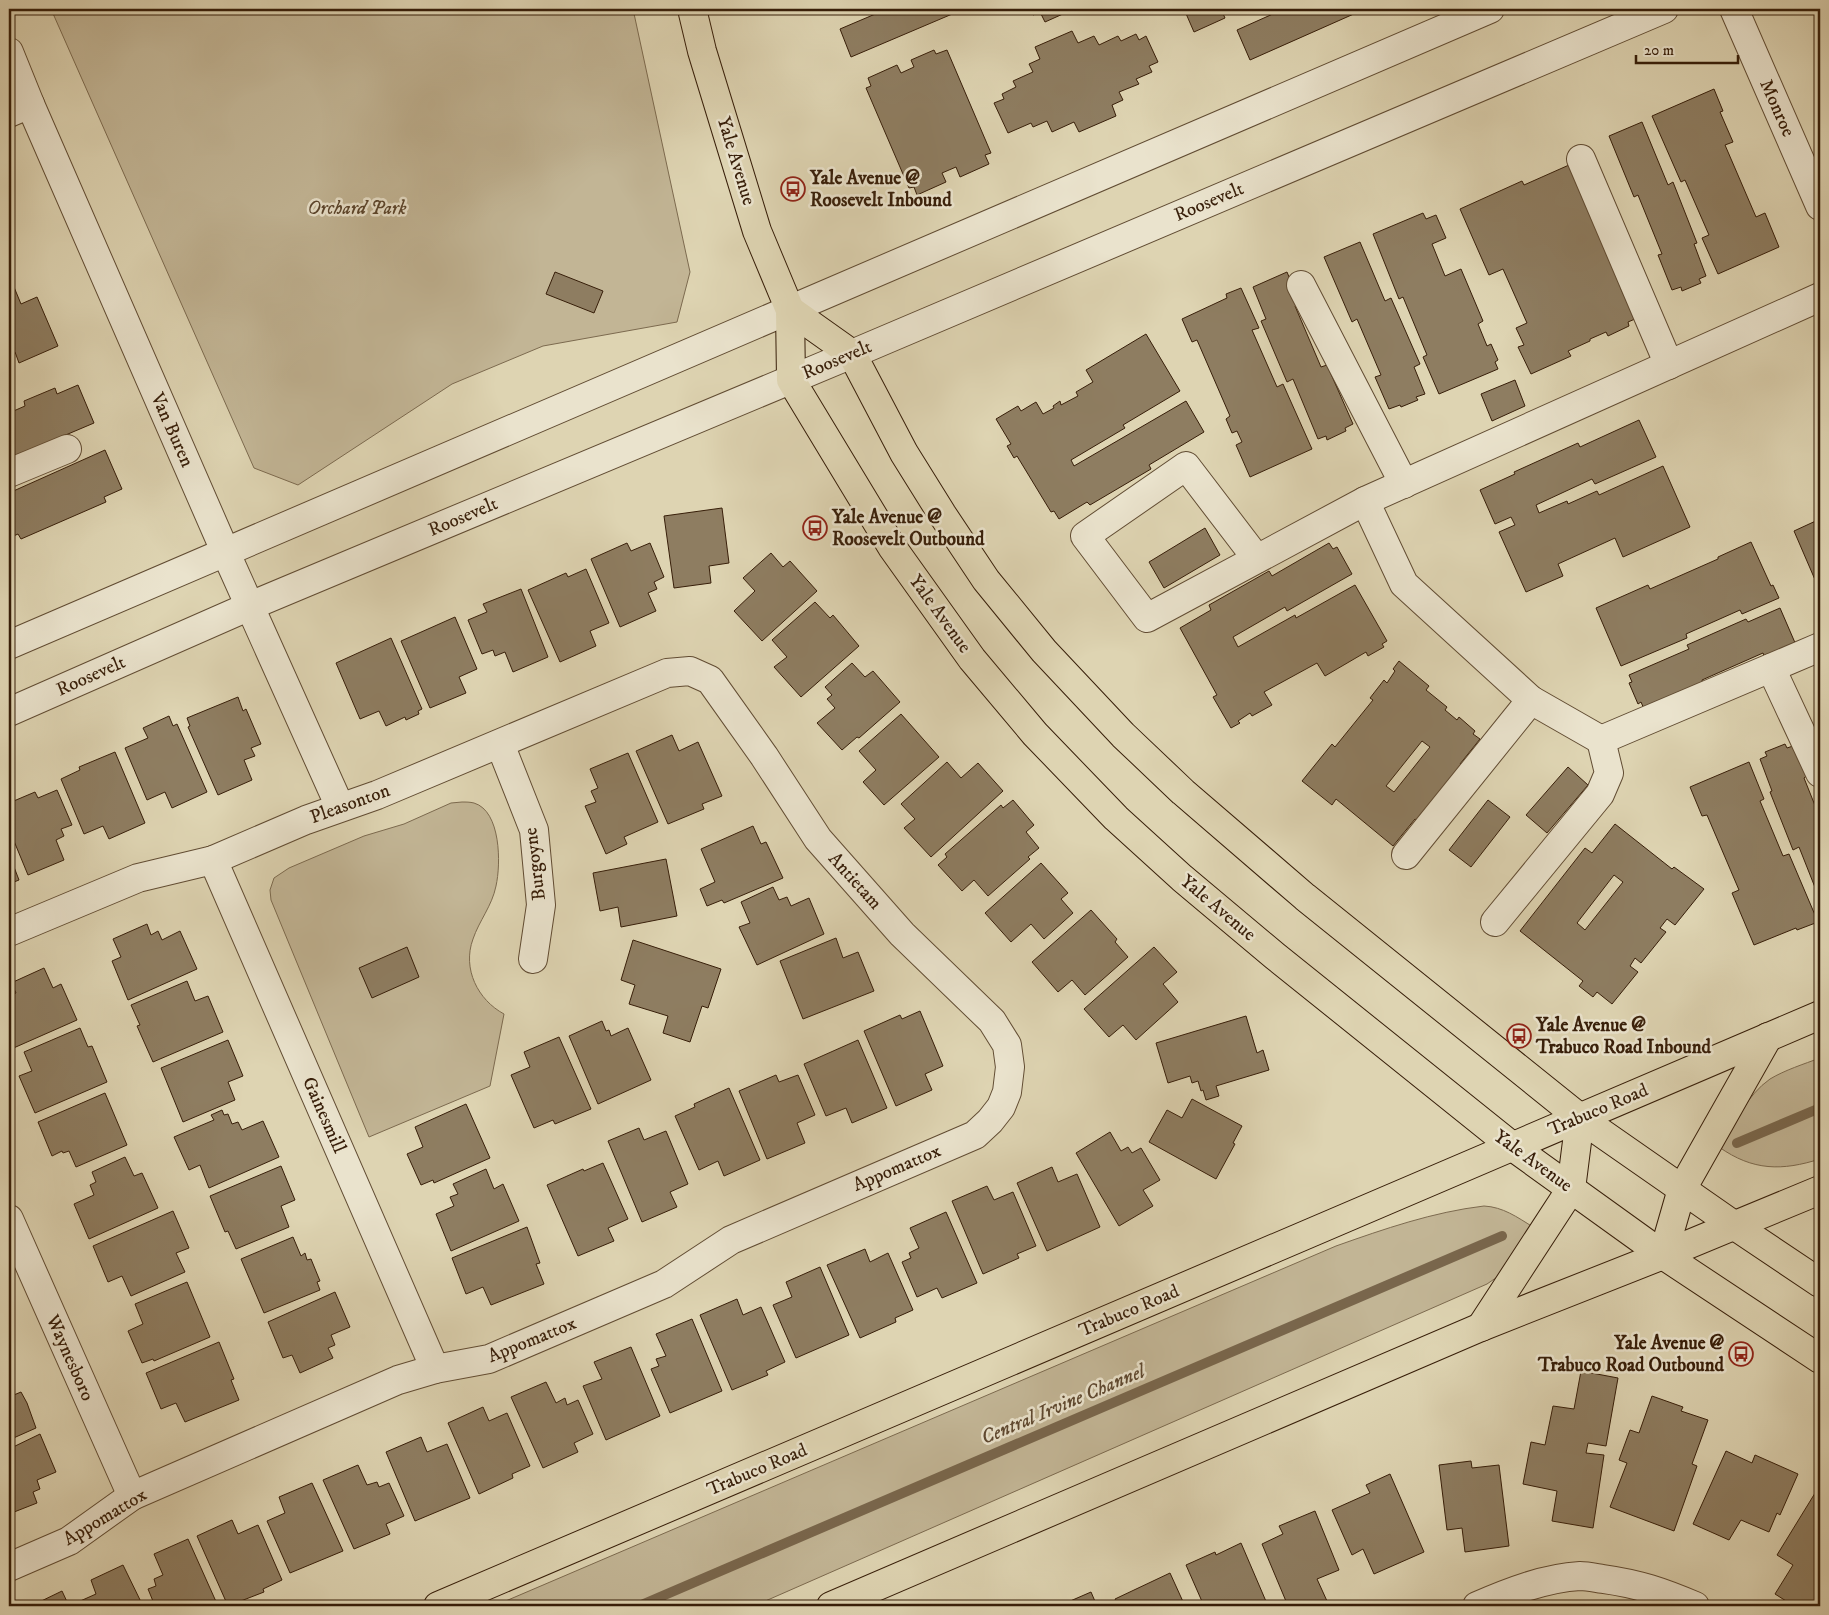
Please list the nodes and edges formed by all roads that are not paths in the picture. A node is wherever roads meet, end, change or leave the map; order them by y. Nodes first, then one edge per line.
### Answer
1 (692, 9) edge
2 (1490, 9) edge
3 (1664, 9) edge
4 (1734, 9) edge
5 (9, 52) edge
6 (19, 108) edge
7 (1581, 158) dead end
8 (1820, 206) edge
9 (1301, 285) dead end
10 (1820, 297) edge
11 (790, 310) junction
12 (852, 354) junction
13 (1669, 365) junction
14 (791, 380) junction
15 (67, 449) dead end
16 (9, 473) edge
17 (1404, 484) junction
18 (1365, 501) junction
19 (225, 551) junction
20 (1257, 560) junction
21 (250, 606) junction
22 (9, 645) edge
23 (1820, 648) edge
24 (1771, 668) junction
25 (690, 671) joint
26 (1530, 700) junction
27 (9, 712) edge
28 (1601, 740) junction
29 (500, 744) junction
30 (1820, 773) edge
31 (340, 807) junction
32 (1406, 855) dead end
33 (213, 860) junction
34 (1495, 922) dead end
35 (9, 932) edge
36 (533, 958) dead end
37 (1820, 1015) edge
38 (1768, 1037) junction
39 (1007, 1092) joint
40 (1580, 1118) junction
41 (1512, 1147) junction
42 (1571, 1189) junction
43 (1682, 1189) junction
44 (1820, 1190) edge
45 (9, 1219) edge
46 (1735, 1226) junction
47 (1663, 1255) junction
48 (1820, 1283) edge
49 (1481, 1327) junction
50 (1820, 1359) edge
51 (435, 1369) junction
52 (132, 1496) junction
53 (9, 1567) edge
54 (438, 1606) edge
55 (831, 1606) edge
56 (1477, 1606) edge
57 (1695, 1606) edge

1 - 11 main road, Yale Avenue
2 - 11 street
3 - 12 street, Roosevelt
4 - 8 street, Monroe
5 - 6 street, Van Buren
6 - 19 street, Van Buren
7 - 13 street
9 - 17 street
10 - 13 street
11 - 12 main road
11 - 14 main road, Yale Avenue
11 - 19 street
12 - 14 street, Roosevelt
12 - 40 main road
13 - 17 street
14 - 21 street, Roosevelt
14 - 41 main road, Yale Avenue
15 - 16 street
17 - 18 street
18 - 20 street
18 - 26 street
19 - 21 street, Van Buren
19 - 22 street
20 - 20 street
21 - 27 street, Roosevelt
21 - 31 street, Van Buren
23 - 24 street
24 - 28 street
24 - 30 street
25 - 29 street, Pleasonton
25 - 39 street, Antietam
26 - 28 street
26 - 32 street
28 - 34 street
29 - 31 street, Pleasonton
29 - 36 street, Burgoyne
31 - 33 street, Pleasonton
33 - 35 street, Pleasonton
33 - 51 street, Gainesmill
37 - 38 main road, Trabuco Road
38 - 40 main road, Trabuco Road
38 - 43 main road
39 - 51 street, Appomattox
40 - 41 main road, Trabuco Road
40 - 42 main road
40 - 43 main road
41 - 42 main road, Yale Avenue
41 - 54 main road, Trabuco Road
42 - 47 main road, Yale Avenue
42 - 49 main road
43 - 46 main road
43 - 47 main road
44 - 46 main road
45 - 52 street, Waynesboro
46 - 47 main road
46 - 48 main road
47 - 49 main road
47 - 50 main road, Yale Avenue
49 - 55 main road
51 - 52 street, Appomattox
52 - 53 street, Appomattox
56 - 57 street

